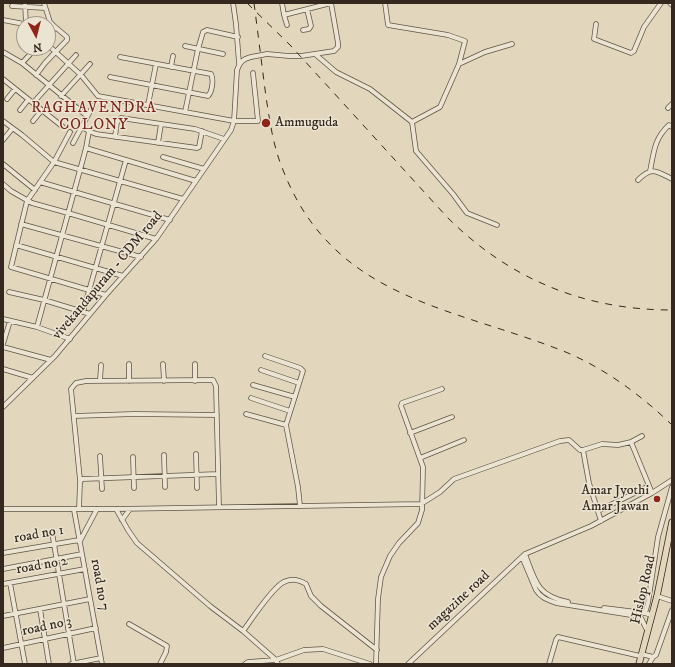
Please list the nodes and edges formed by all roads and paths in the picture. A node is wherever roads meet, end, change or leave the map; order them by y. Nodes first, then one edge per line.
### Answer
1 (232, 3) edge
2 (282, 3) edge
3 (305, 3) edge
4 (331, 3) edge
5 (385, 3) edge
6 (661, 3) edge
7 (322, 4) edge
8 (25, 5) edge
9 (44, 5) edge
10 (12, 6) dead end
11 (307, 9) junction
12 (284, 15) junction
13 (25, 16) edge
14 (46, 16) edge
15 (3, 20) edge
16 (16, 22) edge
17 (596, 24) dead end
18 (287, 25) dead end
19 (56, 28) edge
20 (303, 30) dead end
21 (238, 37) junction
22 (512, 44) dead end
23 (185, 46) dead end
24 (198, 49) junction
25 (56, 51) joint
26 (3, 52) edge
27 (223, 54) dead end
28 (315, 54) junction
29 (76, 55) dead end
30 (29, 56) edge
31 (52, 56) edge
32 (173, 56) dead end
33 (120, 57) dead end
34 (22, 63) junction
35 (240, 63) junction
36 (68, 64) junction
37 (90, 64) dead end
38 (156, 64) junction
39 (459, 64) junction
40 (171, 67) junction
41 (194, 71) junction
42 (254, 73) dead end
43 (36, 75) junction
44 (81, 75) junction
45 (110, 76) dead end
46 (3, 79) edge
47 (152, 85) junction
48 (48, 86) junction
49 (15, 89) junction
50 (189, 92) junction
51 (61, 96) junction
52 (7, 99) dead end
53 (28, 100) junction
54 (33, 103) junction
55 (672, 104) edge
56 (148, 105) junction
57 (93, 106) dead end
58 (668, 108) dead end
59 (20, 110) dead end
60 (42, 110) junction
61 (185, 112) junction
62 (87, 116) junction
63 (3, 121) edge
64 (33, 121) dead end
65 (234, 121) junction
66 (412, 122) junction
67 (161, 124) junction
68 (82, 126) junction
69 (671, 126) edge
70 (63, 127) dead end
71 (12, 129) junction
72 (89, 131) junction
73 (202, 131) junction
74 (70, 132) dead end
75 (115, 137) junction
76 (224, 138) junction
77 (3, 140) edge
78 (73, 143) dead end
79 (158, 143) junction
80 (86, 148) junction
81 (163, 157) dead end
82 (126, 160) junction
83 (54, 162) junction
84 (3, 164) edge
85 (204, 169) junction
86 (80, 170) junction
87 (650, 171) junction
88 (672, 179) edge
89 (638, 180) dead end
90 (196, 181) junction
91 (40, 182) junction
92 (120, 182) junction
93 (3, 184) edge
94 (35, 190) junction
95 (74, 192) junction
96 (183, 199) junction
97 (27, 201) junction
98 (114, 204) junction
99 (68, 213) junction
100 (170, 220) junction
101 (21, 224) junction
102 (108, 224) junction
103 (497, 225) dead end
104 (62, 235) junction
105 (156, 239) junction
106 (16, 245) junction
107 (102, 246) junction
108 (56, 257) junction
109 (140, 257) junction
110 (96, 268) junction
111 (123, 276) junction
112 (50, 278) junction
113 (90, 290) junction
114 (9, 292) dead end
115 (106, 295) junction
116 (44, 300) junction
117 (83, 312) junction
118 (90, 314) junction
119 (3, 319) edge
120 (10, 321) junction
121 (37, 327) junction
122 (70, 339) junction
123 (3, 346) edge
124 (264, 356) dead end
125 (51, 360) junction
126 (129, 364) dead end
127 (163, 364) dead end
128 (195, 364) dead end
129 (101, 365) dead end
130 (3, 369) edge
131 (261, 370) dead end
132 (33, 378) junction
133 (100, 381) junction
134 (129, 381) junction
135 (164, 381) junction
136 (195, 381) junction
137 (299, 383) junction
138 (253, 385) dead end
139 (442, 389) dead end
140 (295, 396) junction
141 (251, 398) dead end
142 (3, 407) edge
143 (290, 411) junction
144 (246, 414) dead end
145 (217, 415) junction
146 (74, 416) junction
147 (452, 417) dead end
148 (286, 426) junction
149 (410, 433) junction
150 (642, 436) dead end
151 (464, 440) dead end
152 (631, 442) junction
153 (584, 450) junction
154 (196, 454) dead end
155 (164, 455) dead end
156 (100, 456) dead end
157 (133, 457) dead end
158 (420, 458) junction
159 (218, 474) junction
160 (197, 475) junction
161 (165, 476) junction
162 (133, 478) junction
163 (101, 479) junction
164 (80, 480) junction
165 (672, 480) edge
166 (649, 486) junction
167 (165, 487) dead end
168 (672, 487) edge
169 (134, 488) dead end
170 (197, 488) dead end
171 (102, 489) dead end
172 (652, 493) junction
173 (421, 504) junction
174 (300, 506) junction
175 (219, 507) junction
176 (3, 509) edge
177 (77, 509) junction
178 (97, 509) junction
179 (130, 509) junction
180 (116, 510) junction
181 (598, 511) junction
182 (122, 520) junction
183 (601, 521) junction
184 (672, 522) edge
185 (52, 532) dead end
186 (670, 538) edge
187 (79, 540) junction
188 (54, 544) junction
189 (3, 553) edge
190 (82, 554) junction
191 (523, 556) junction
192 (56, 559) junction
193 (3, 569) edge
194 (85, 569) junction
195 (59, 574) junction
196 (10, 583) junction
197 (3, 584) edge
198 (657, 596) junction
199 (90, 599) junction
200 (672, 601) edge
201 (64, 604) junction
202 (598, 608) junction
203 (40, 609) junction
204 (672, 610) edge
205 (16, 614) junction
206 (648, 614) junction
207 (3, 616) edge
208 (129, 624) dead end
209 (96, 628) junction
210 (648, 630) junction
211 (243, 631) junction
212 (69, 634) junction
213 (45, 639) junction
214 (22, 644) junction
215 (3, 648) edge
216 (377, 650) junction
217 (640, 655) junction
218 (653, 657) junction
219 (101, 658) junction
220 (277, 662) edge
221 (25, 664) edge
222 (49, 664) edge
223 (73, 664) edge
224 (102, 664) edge
225 (160, 664) edge
226 (245, 664) edge
227 (370, 664) edge
228 (376, 664) edge
229 (408, 664) edge
230 (549, 664) edge
231 (639, 664) edge
232 (649, 664) edge

1 - 21 street, vivekandapuram - CDM road
2 - 12 street
3 - 11 street
4 - 7 street
4 - 28 street
5 - 39 street
6 - 17 street
7 - 11 street
8 - 9 street
8 - 10 street
8 - 13 street
9 - 14 street
11 - 12 street
11 - 20 street
12 - 18 street
15 - 16 street
19 - 25 street
21 - 24 street
21 - 35 street, vivekandapuram - CDM road
22 - 39 street
23 - 24 street
24 - 27 street
24 - 41 street
25 - 36 street
26 - 34 street
28 - 35 street, bridge
28 - 66 street
29 - 36 street
30 - 34 street
31 - 43 street
32 - 40 street
33 - 38 street
34 - 43 street
35 - 65 street, vivekandapuram - CDM road
36 - 44 street
36 - 48 street
37 - 44 street
38 - 40 street
38 - 47 street
39 - 66 street
40 - 41 street
41 - 50 street
41 - 50 street
42 - 65 street
43 - 48 street
44 - 51 street
44 - 56 street
45 - 47 street
46 - 49 street
47 - 50 street
47 - 56 street
48 - 51 street
48 - 54 street
49 - 52 street
49 - 53 street
50 - 61 street
51 - 62 street
53 - 54 street
53 - 59 street
54 - 60 street
55 - 58 street
56 - 61 street
57 - 62 street
60 - 64 street
60 - 70 street
61 - 65 street
62 - 68 street
63 - 71 street
65 - 76 street, vivekandapuram - CDM road
66 - 103 street
67 - 73 street
67 - 75 street
67 - 79 street
68 - 72 street
68 - 78 street
69 - 87 street
71 - 77 street
71 - 83 street
72 - 75 street
72 - 80 street
73 - 76 street
73 - 79 street
74 - 83 street
75 - 79 street
76 - 85 street, vivekandapuram - CDM road
80 - 82 street
80 - 86 street
81 - 85 street
82 - 90 street
82 - 92 street
83 - 86 street
83 - 91 street
84 - 94 street
85 - 90 street, vivekandapuram - CDM road
86 - 92 street
86 - 95 street
87 - 88 street
87 - 89 street
90 - 96 street, vivekandapuram - CDM road
91 - 94 street
91 - 95 street
92 - 96 street
92 - 98 street
93 - 97 street
94 - 97 street
95 - 98 street
95 - 99 street
96 - 100 street, vivekandapuram - CDM road
97 - 99 street
97 - 101 street
98 - 100 street
98 - 102 street
99 - 102 street
99 - 104 street
100 - 105 street, vivekandapuram - CDM road
101 - 104 street
101 - 106 street
102 - 105 street
102 - 107 street
104 - 107 street
104 - 108 street
105 - 109 street, vivekandapuram - CDM road
106 - 108 street
106 - 112 street
107 - 109 street
107 - 110 street
108 - 110 street
108 - 112 street
109 - 111 street, vivekandapuram - CDM road
110 - 111 street
110 - 113 street
111 - 115 street, vivekandapuram - CDM road
112 - 113 street
112 - 116 street
113 - 115 street
113 - 117 street
114 - 116 street
115 - 118 street, vivekandapuram - CDM road
116 - 117 street
116 - 121 street
117 - 118 street
118 - 122 street, vivekandapuram - CDM road
119 - 120 street
120 - 121 street
120 - 123 street
121 - 122 street
122 - 125 street, vivekandapuram - CDM road
123 - 125 street
124 - 137 street
125 - 132 street, vivekandapuram - CDM road
126 - 134 street
127 - 135 street
128 - 136 street
129 - 133 street
130 - 132 street
131 - 137 street
132 - 142 street, vivekandapuram - CDM road
133 - 134 street, road no 7
133 - 146 street, road no 7
134 - 135 street, road no 7
135 - 136 street, road no 7
136 - 145 street, road no 7
137 - 140 street
138 - 140 street
139 - 149 street
140 - 143 street
141 - 143 street
143 - 148 street
144 - 148 street
145 - 146 street
145 - 159 street
146 - 164 street, road no 7
147 - 149 street
148 - 174 street
149 - 158 street
150 - 152 street
151 - 158 street
152 - 153 street
152 - 166 street
153 - 173 street
153 - 181 street
154 - 160 street
155 - 161 street
156 - 163 street
157 - 162 street
158 - 173 street
159 - 160 street
159 - 175 street
160 - 161 street
160 - 170 street
161 - 162 street
161 - 167 street
162 - 163 street
162 - 169 street
163 - 164 street
163 - 171 street
164 - 177 street, road no 7
165 - 172 street, magazine road
166 - 172 street
166 - 181 street
168 - 206 street
172 - 183 street, magazine road
173 - 174 street
173 - 216 street
174 - 175 street
175 - 179 street
176 - 177 street
177 - 178 street
177 - 187 street, road no 7
178 - 180 street
178 - 187 street
179 - 180 street
179 - 182 street
180 - 182 street
181 - 183 street
182 - 211 street
183 - 191 street, magazine road
184 - 186 main road, Hislop Road
185 - 188 street
186 - 198 main road, Hislop Road
187 - 188 street, road no 1
187 - 190 street, road no 7
188 - 189 street, road no 1
188 - 192 street
190 - 192 street
190 - 194 street, road no 7
191 - 202 street
191 - 229 street, magazine road
192 - 193 street
192 - 195 street
194 - 195 street, road no 2
194 - 199 street, road no 7
195 - 196 street, road no 2
195 - 201 street
196 - 197 street, road no 2
196 - 205 street
198 - 200 street
198 - 206 main road, Hislop Road
199 - 201 street
199 - 209 street, road no 7
201 - 203 street
201 - 212 street
202 - 206 street
202 - 210 street
203 - 205 street
203 - 213 street
204 - 218 street
205 - 207 street
205 - 214 street
206 - 210 main road, Hislop Road
208 - 225 street
209 - 212 street, road no 3
209 - 219 street, road no 7
210 - 217 main road, Hislop Road
211 - 216 street
211 - 220 street
212 - 213 street, road no 3
212 - 223 street
213 - 214 street, road no 3
213 - 222 street
214 - 215 street, road no 3
214 - 221 street
216 - 228 street
217 - 218 street
217 - 230 street
217 - 231 main road, Hislop Road
218 - 232 street
219 - 223 street
219 - 224 street, road no 7
220 - 226 street
220 - 227 street

